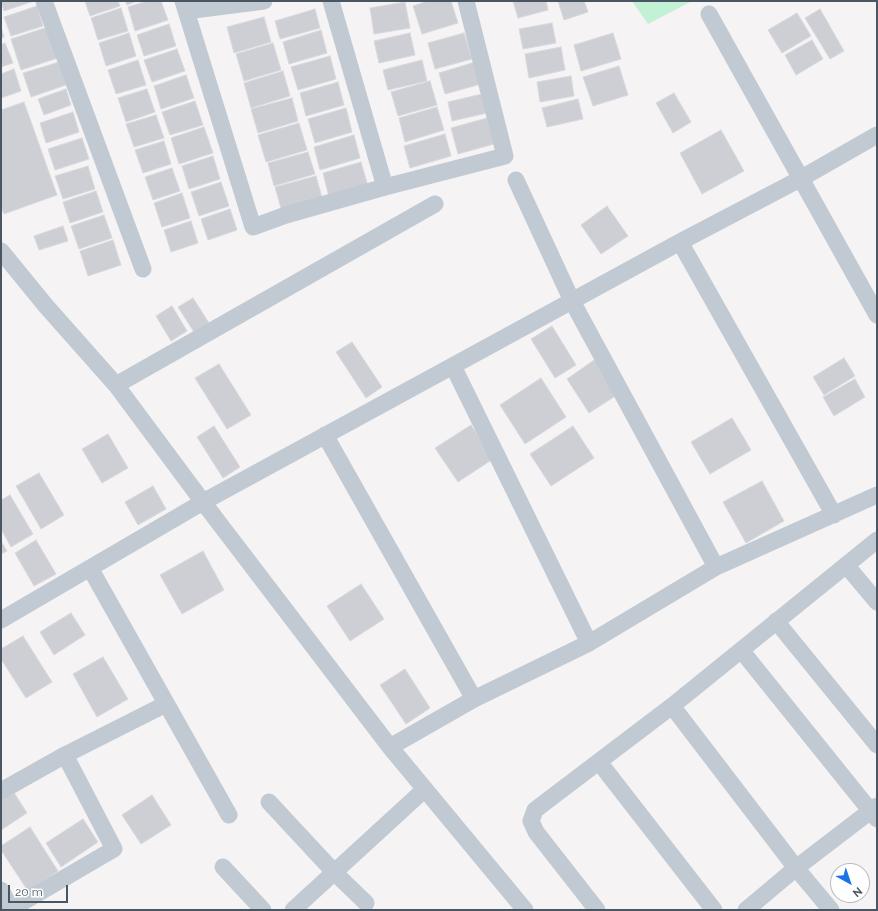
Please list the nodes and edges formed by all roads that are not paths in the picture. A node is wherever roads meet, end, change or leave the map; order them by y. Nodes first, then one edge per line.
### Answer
1 (44, 1) edge
2 (264, 1) edge
3 (332, 1) edge
4 (466, 1) edge
5 (185, 6) edge
6 (709, 14) dead end
7 (877, 135) edge
8 (800, 178) junction
9 (516, 180) dead end
10 (385, 186) junction
11 (435, 204) dead end
12 (680, 242) junction
13 (1, 251) edge
14 (143, 269) dead end
15 (572, 301) junction
16 (877, 315) edge
17 (453, 366) junction
18 (116, 385) junction
19 (325, 435) junction
20 (877, 495) edge
21 (203, 502) junction
22 (834, 515) junction
23 (877, 540) edge
24 (846, 565) junction
25 (716, 567) junction
26 (90, 568) junction
27 (877, 602) edge
28 (1, 620) edge
29 (776, 621) junction
30 (589, 643) junction
31 (741, 650) junction
32 (474, 699) junction
33 (166, 704) junction
34 (672, 706) junction
35 (877, 745) edge
36 (390, 747) junction
37 (65, 755) junction
38 (599, 762) junction
39 (424, 789) junction
40 (1, 791) edge
41 (269, 802) dead end
42 (875, 812) edge
43 (229, 815) dead end
44 (223, 867) dead end
45 (796, 868) junction
46 (334, 872) junction
47 (1, 890) edge
48 (366, 903) dead end
49 (263, 910) edge
50 (293, 910) edge
51 (525, 910) edge
52 (597, 910) edge
53 (714, 910) edge
54 (746, 910) edge
55 (831, 910) edge

1 - 14 street
2 - 5 street
3 - 10 street
4 - 10 street
5 - 10 street
6 - 8 street
7 - 8 street
8 - 12 street
8 - 16 street
9 - 15 street
11 - 18 street
12 - 15 street
12 - 22 street
13 - 18 street
15 - 17 street
15 - 25 street
17 - 19 street
17 - 30 street
18 - 21 street
19 - 21 street
19 - 32 street
20 - 22 street
21 - 26 street
21 - 36 street
22 - 25 street
23 - 24 street
24 - 27 street
24 - 29 street
25 - 30 street
26 - 28 street
26 - 33 street
29 - 31 street
29 - 35 street
30 - 32 street
31 - 34 street
31 - 42 street
32 - 36 street
33 - 37 street
33 - 43 street
34 - 38 street
34 - 45 street
36 - 39 street
37 - 40 street
37 - 47 street
38 - 52 street
38 - 53 street
39 - 46 street
39 - 51 street
41 - 46 street
42 - 45 street
44 - 49 street
45 - 54 street
45 - 55 street
46 - 48 street
46 - 50 street

